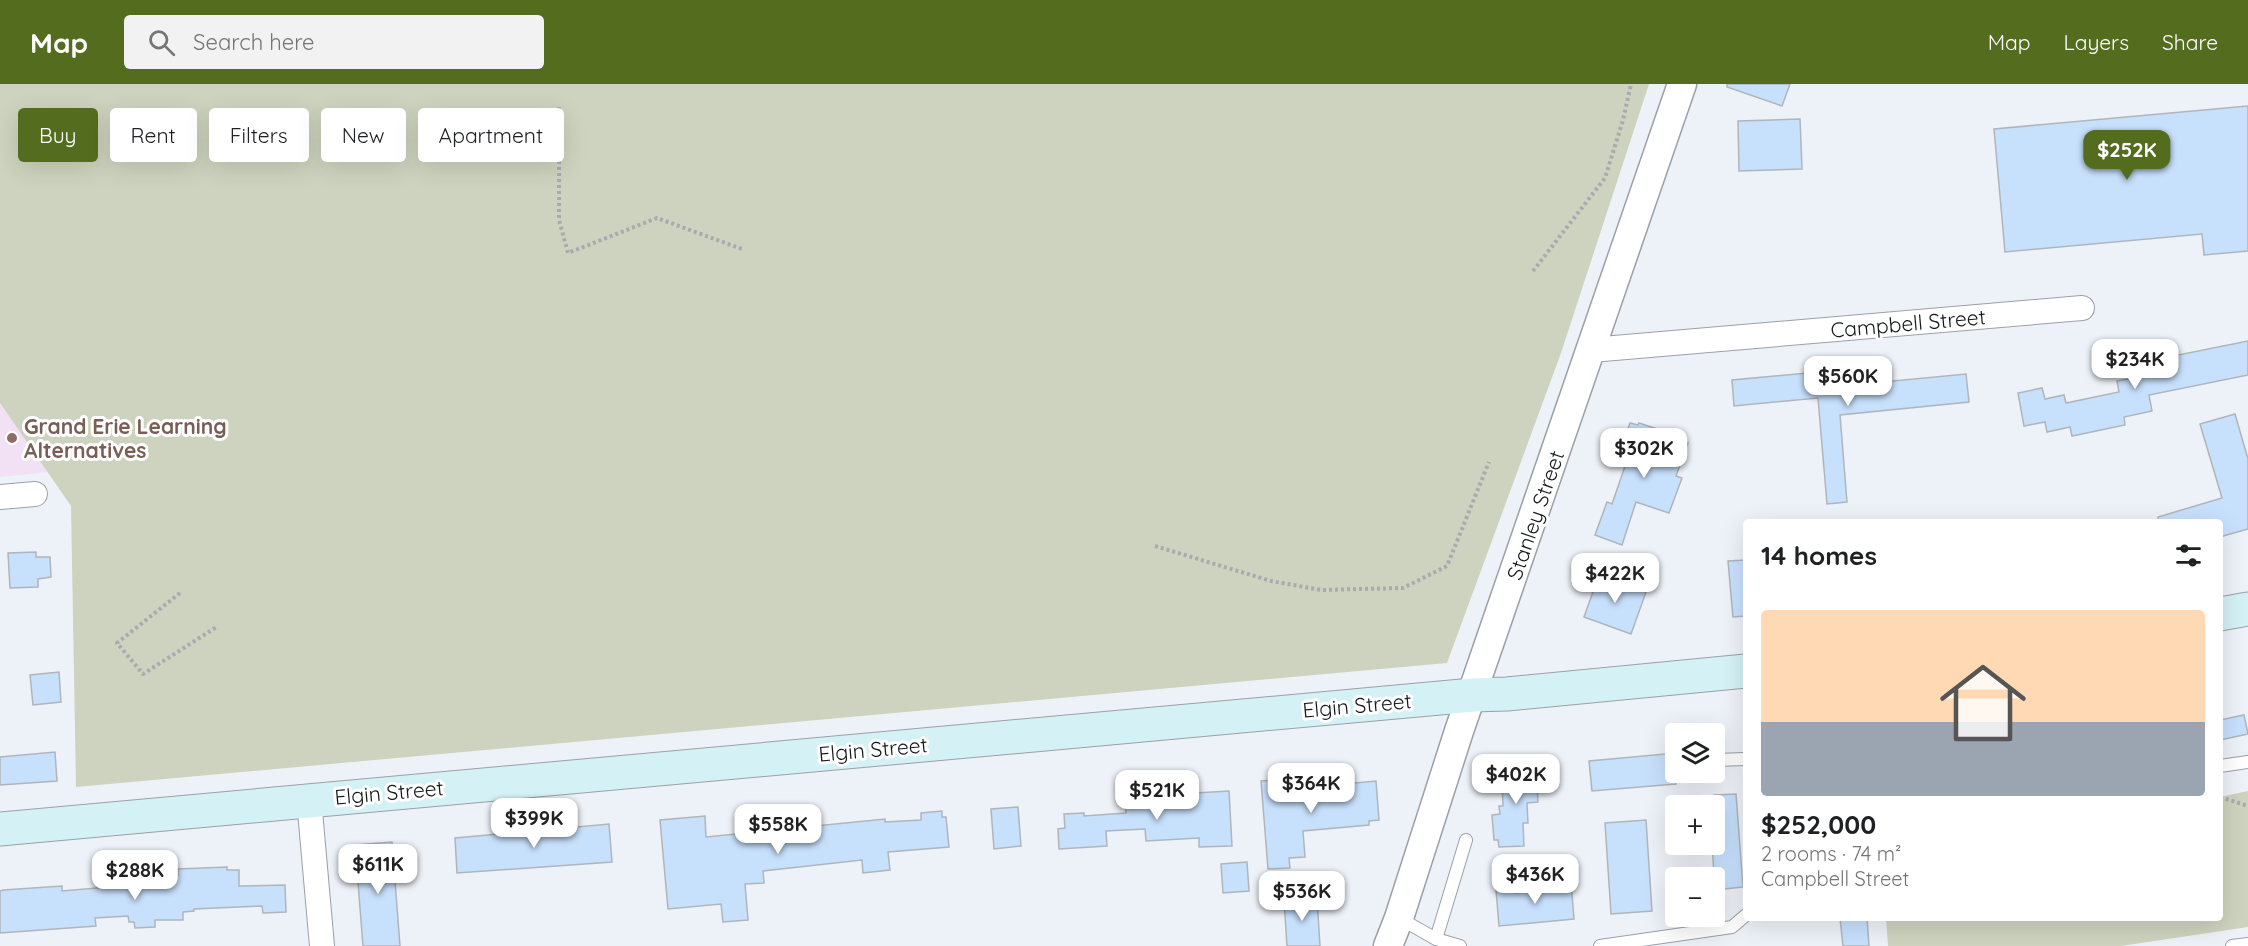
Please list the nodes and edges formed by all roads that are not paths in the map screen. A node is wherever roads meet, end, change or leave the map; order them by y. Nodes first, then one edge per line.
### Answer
1 (1682, 84) edge
2 (2082, 308) dead end
3 (1591, 350) junction
4 (35, 494) dead end
5 (0, 497) edge
6 (2248, 609) edge
7 (2223, 613) edge
8 (1743, 670) edge
9 (1473, 695) junction
10 (1743, 759) edge
11 (1725, 760) edge
12 (2248, 762) edge
13 (2223, 766) edge
14 (309, 800) junction
15 (0, 829) edge
16 (1466, 840) dead end
17 (1399, 918) junction
18 (1743, 918) edge
19 (1436, 939) junction
20 (2248, 945) edge
21 (322, 946) edge
22 (1388, 946) edge
23 (1460, 946) edge
24 (1600, 946) edge
25 (2232, 946) edge

1 - 3 street, Stanley Street
2 - 3 street, Campbell Street
3 - 9 street, Stanley Street
4 - 5 street
6 - 7 main road
8 - 9 main road, Elgin Street
9 - 14 main road, Elgin Street
9 - 17 street, Stanley Street
10 - 11 lane
12 - 13 lane
14 - 15 main road, Elgin Street
14 - 21 street
16 - 19 lane
17 - 19 lane
17 - 22 street, Stanley Street
18 - 24 lane
19 - 23 lane
20 - 25 lane

